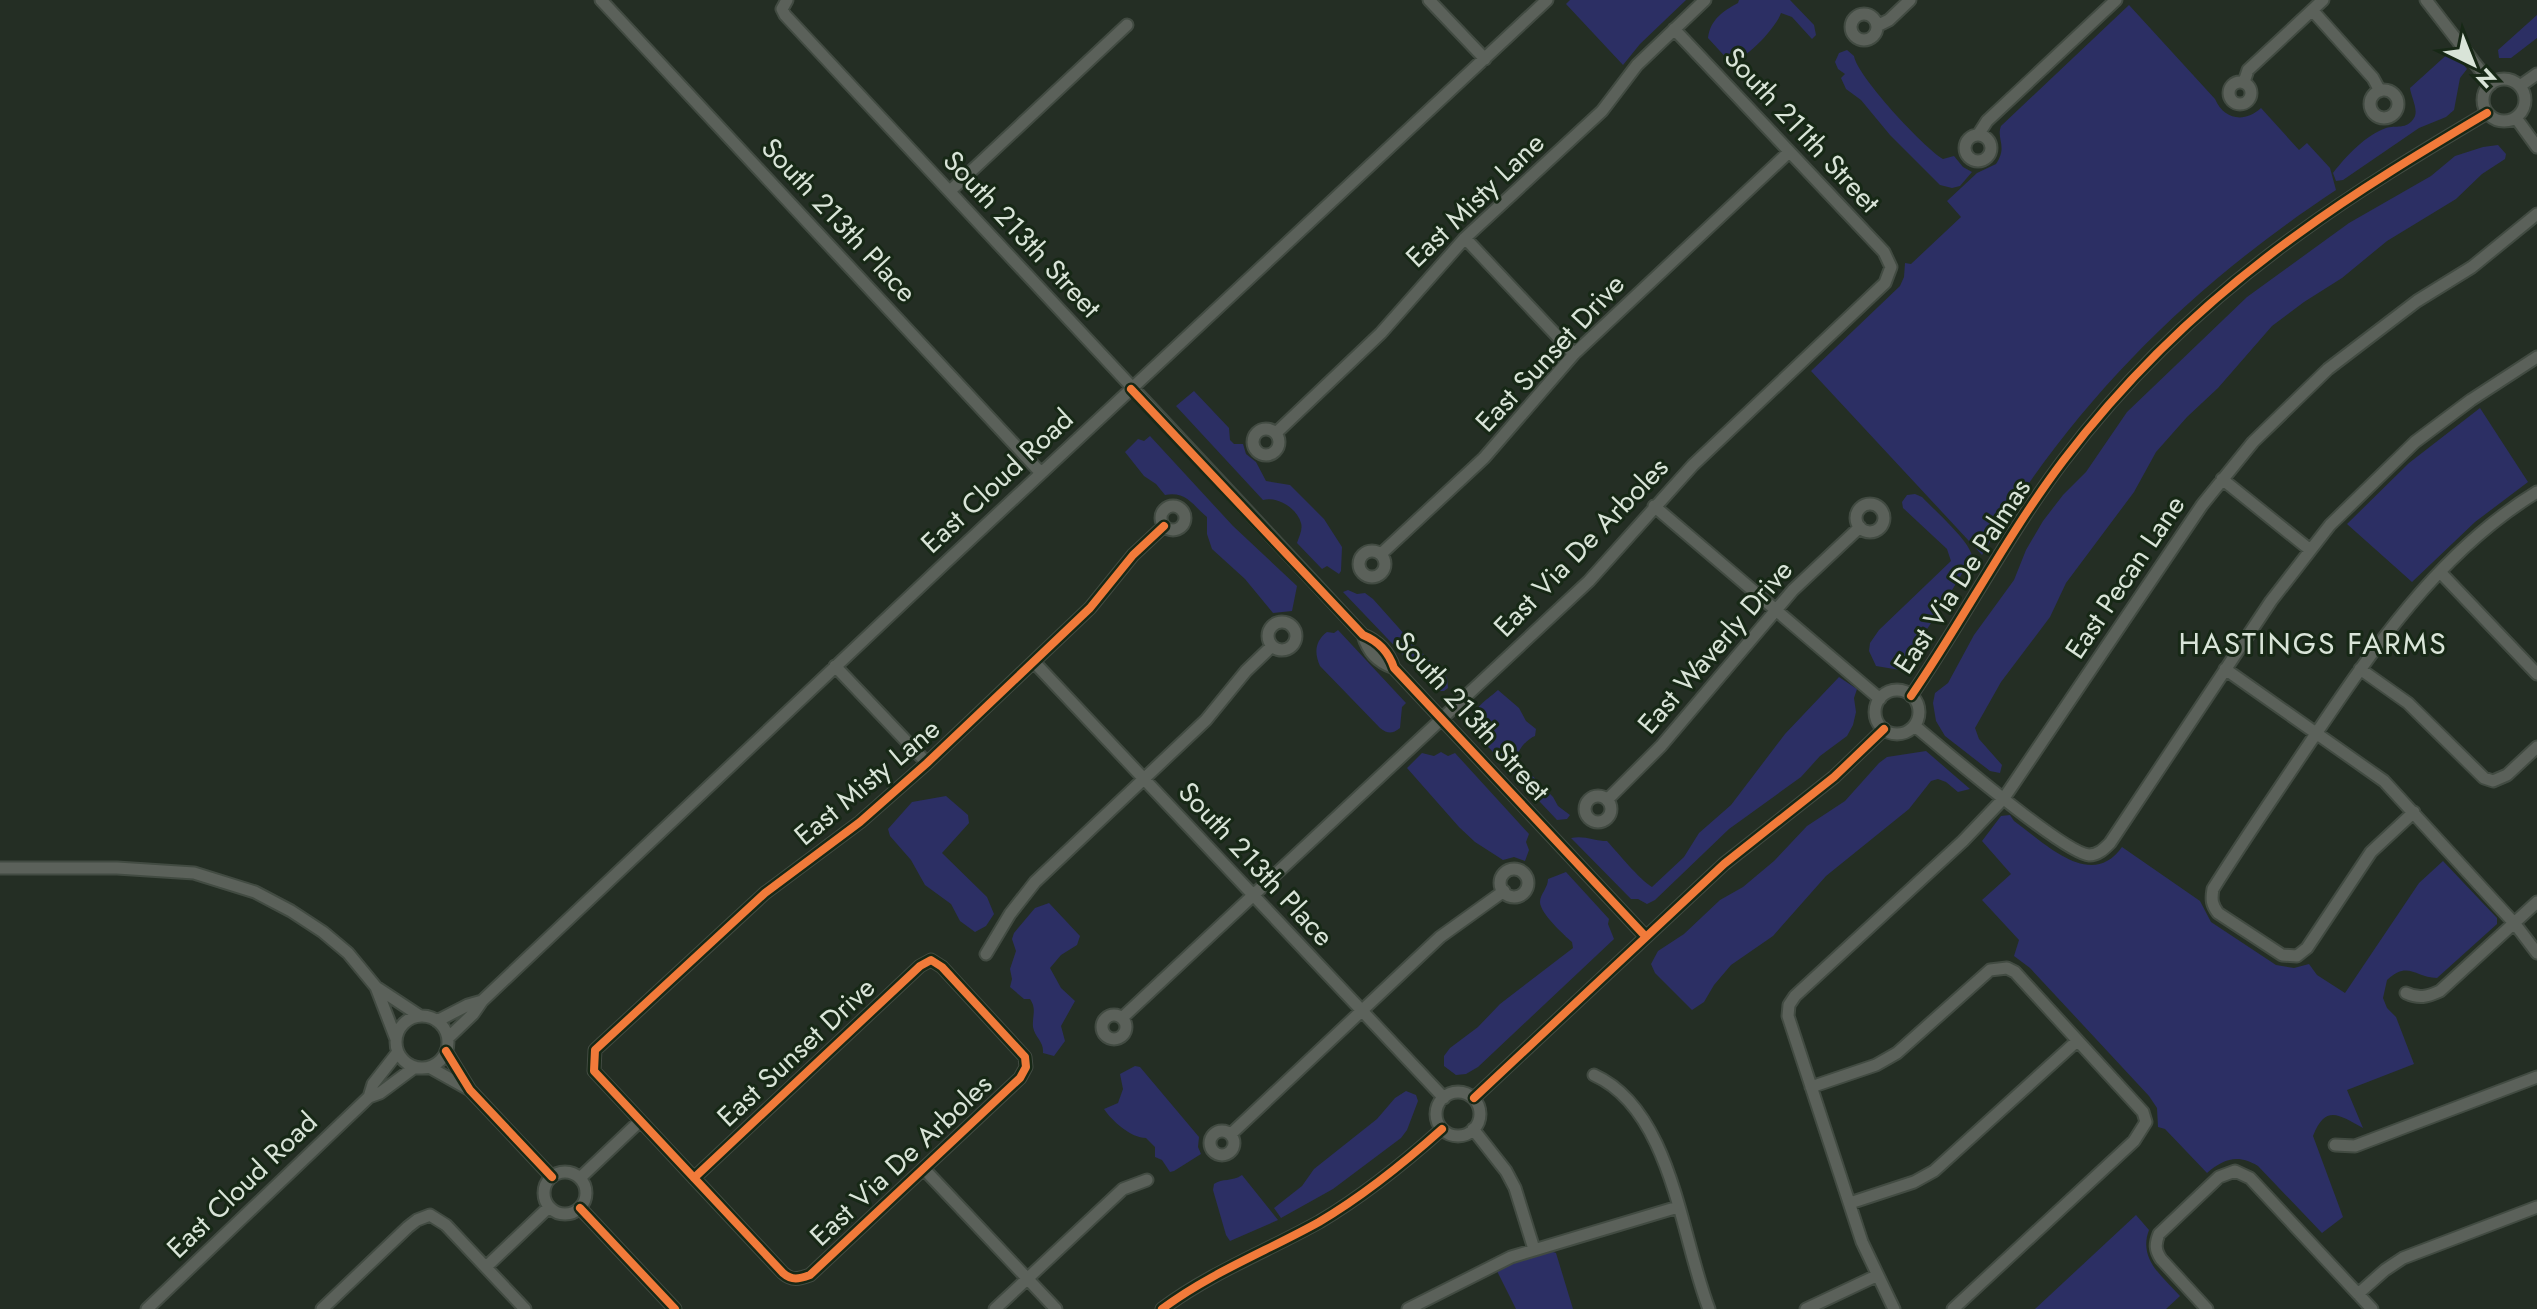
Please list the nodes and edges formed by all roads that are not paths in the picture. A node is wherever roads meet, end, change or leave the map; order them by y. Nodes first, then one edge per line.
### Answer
1 (601, 0) edge
2 (1429, 0) edge
3 (1547, 0) edge
4 (1705, 0) edge
5 (1910, 0) edge
6 (2116, 0) edge
7 (2323, 0) edge
8 (2426, 0) edge
9 (785, 2) edge
10 (2312, 10) junction
11 (1127, 25) dead end
12 (1877, 26) dead end
13 (1674, 29) junction
14 (1485, 59) junction
15 (2537, 74) edge
16 (2244, 82) dead end
17 (2491, 84) junction
18 (2520, 86) junction
19 (2380, 91) dead end
20 (2487, 113) junction
21 (2516, 118) junction
22 (1978, 135) dead end
23 (2537, 147) edge
24 (1789, 152) junction
25 (950, 191) junction
26 (2537, 214) edge
27 (1465, 238) junction
28 (1891, 267) joint
29 (1574, 354) junction
30 (2537, 357) edge
31 (1131, 389) junction
32 (1276, 433) dead end
33 (1041, 473) junction
34 (2222, 479) junction
35 (2532, 495) edge
36 (1654, 506) junction
37 (2537, 509) edge
38 (1164, 526) dead end
39 (1860, 527) dead end
40 (2309, 549) junction
41 (1381, 554) dead end
42 (2440, 572) junction
43 (1776, 609) junction
44 (1272, 646) dead end
45 (1034, 662) junction
46 (835, 666) junction
47 (2225, 669) junction
48 (2360, 669) junction
49 (2537, 674) edge
50 (1911, 696) junction
51 (1880, 699) junction
52 (1441, 719) junction
53 (1915, 726) junction
54 (1884, 729) junction
55 (2316, 733) junction
56 (2537, 747) edge
57 (927, 763) junction
58 (1143, 779) junction
59 (2004, 798) junction
60 (1607, 800) dead end
61 (2414, 812) junction
62 (0, 868) edge
63 (1504, 891) dead end
64 (1252, 896) junction
65 (2537, 902) edge
66 (2514, 923) junction
67 (1646, 937) junction
68 (2537, 953) edge
69 (986, 954) dead end
70 (931, 960) joint
71 (376, 987) junction
72 (2406, 993) dead end
73 (482, 1001) junction
74 (1362, 1011) junction
75 (420, 1016) junction
76 (1122, 1018) dead end
77 (437, 1021) junction
78 (448, 1038) junction
79 (396, 1039) junction
80 (2077, 1041) junction
81 (446, 1051) junction
82 (398, 1052) junction
83 (415, 1067) junction
84 (429, 1067) junction
85 (1594, 1075) dead end
86 (2537, 1077) edge
87 (1811, 1087) junction
88 (470, 1090) junction
89 (369, 1097) junction
90 (1444, 1098) junction
91 (1474, 1098) junction
92 (640, 1121) junction
93 (1442, 1129) junction
94 (1473, 1129) junction
95 (1231, 1134) dead end
96 (2335, 1145) dead end
97 (924, 1169) junction
98 (552, 1177) junction
99 (580, 1178) junction
100 (694, 1178) junction
101 (1147, 1180) dead end
102 (1850, 1203) junction
103 (549, 1207) junction
104 (1678, 1207) junction
105 (2537, 1207) edge
106 (580, 1208) junction
107 (1534, 1249) junction
108 (486, 1267) junction
109 (1876, 1276) junction
110 (1027, 1279) junction
111 (2358, 1294) junction
112 (147, 1309) edge
113 (322, 1309) edge
114 (525, 1309) edge
115 (675, 1309) edge
116 (995, 1309) edge
117 (1056, 1309) edge
118 (1162, 1309) edge
119 (1408, 1309) edge
120 (1709, 1309) edge
121 (1806, 1309) edge
122 (1894, 1309) edge
123 (1953, 1309) edge
124 (2207, 1309) edge
125 (2372, 1309) edge

1 - 33 street, South 213th Place
2 - 14 street
3 - 14 street, East Cloud Road
4 - 13 street, East Misty Lane
5 - 12 street
6 - 22 street
7 - 10 street
8 - 17 street
9 - 25 street, South 213th Street
10 - 16 street
10 - 19 street
11 - 25 street
13 - 24 street, South 211th Street
13 - 27 street, East Misty Lane
14 - 31 street, East Cloud Road
15 - 18 street
17 - 18 street
17 - 20 street
18 - 21 street
20 - 21 street
20 - 50 street, East Via De Palmas
21 - 23 street
24 - 28 street, South 211th Street
24 - 29 street, East Sunset Drive
25 - 31 street, South 213th Street
26 - 34 street, East Pecan Lane
27 - 29 street
27 - 32 street, East Misty Lane
28 - 36 street, East Via De Arboles
29 - 41 street, East Sunset Drive
30 - 40 street
31 - 33 street, East Cloud Road
31 - 52 street, South 213th Street
33 - 46 street, East Cloud Road
34 - 40 street
34 - 59 street, East Pecan Lane
35 - 37 street
35 - 42 street
36 - 43 street
36 - 52 street, East Via De Arboles
38 - 45 street, East Misty Lane
39 - 43 street, East Waverly Drive
40 - 47 street
42 - 48 street
42 - 49 street
43 - 51 street
43 - 60 street, East Waverly Drive
44 - 58 street
45 - 57 street, East Misty Lane
45 - 58 street, South 213th Place
46 - 57 street
46 - 73 street, East Cloud Road
47 - 55 street
47 - 59 street
48 - 55 street
48 - 56 street
50 - 51 street, East Via De Palmas
50 - 53 street, East Via De Palmas
51 - 54 street, East Via De Palmas
52 - 64 street, East Via De Arboles
52 - 67 street, South 213th Street
53 - 54 street
53 - 59 street
54 - 67 street
55 - 61 street
55 - 61 street
57 - 92 street, East Misty Lane
58 - 64 street, South 213th Place
58 - 69 street
59 - 87 street, East Pecan Lane
61 - 66 street
62 - 71 street
63 - 74 street
64 - 74 street, South 213th Place
64 - 76 street, East Via De Arboles
65 - 66 street
66 - 68 street
66 - 72 street
67 - 91 street
70 - 97 street, East Via De Arboles
70 - 100 street, East Sunset Drive
71 - 75 street
71 - 79 street
73 - 77 street, East Cloud Road
73 - 78 street, East Cloud Road
74 - 90 street, South 213th Place
74 - 95 street
75 - 77 street
75 - 79 street
77 - 78 street
78 - 81 street
79 - 82 street
80 - 87 street
80 - 102 street
80 - 123 street
81 - 84 street
81 - 88 street
82 - 83 street
82 - 89 street, East Cloud Road
83 - 84 street
83 - 89 street, East Cloud Road
84 - 88 street
85 - 104 street
86 - 96 street
87 - 102 street
88 - 98 street
89 - 112 street, East Cloud Road
90 - 91 street
90 - 93 street
91 - 94 street
92 - 99 street
92 - 100 street
93 - 94 street
93 - 118 street
94 - 107 street
97 - 100 street, East Via De Arboles
97 - 110 street
98 - 99 street
98 - 103 street
99 - 106 street
101 - 110 street
102 - 109 street
103 - 106 street
103 - 108 street
104 - 107 street
104 - 120 street
105 - 111 street
106 - 115 street
107 - 119 street
108 - 113 street
108 - 114 street
109 - 121 street
109 - 122 street
110 - 116 street
110 - 117 street
111 - 124 street
111 - 125 street

